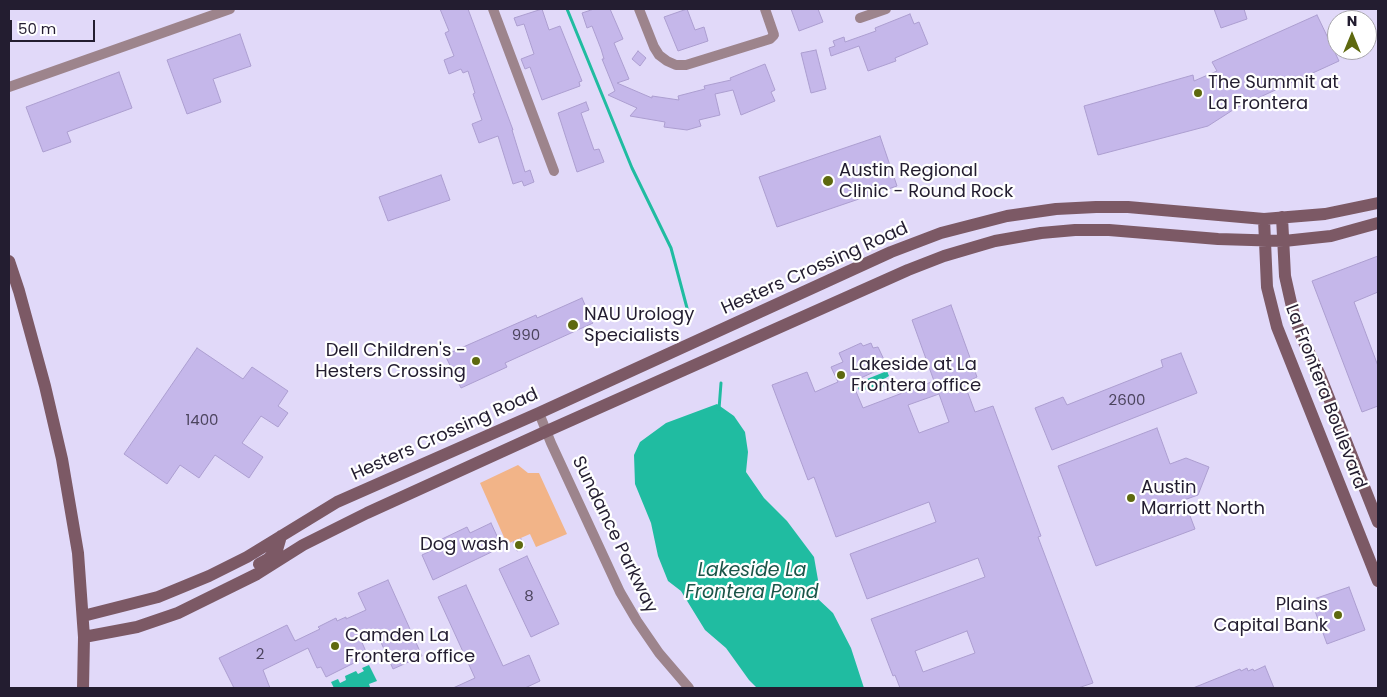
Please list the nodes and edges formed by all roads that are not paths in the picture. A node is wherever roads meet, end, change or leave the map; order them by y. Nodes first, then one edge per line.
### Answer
1 (230, 9) edge
2 (493, 9) edge
3 (639, 9) edge
4 (765, 9) edge
5 (886, 9) edge
6 (860, 18) dead end
7 (9, 87) edge
8 (554, 171) dead end
9 (1378, 203) edge
10 (1282, 217) junction
11 (1264, 219) junction
12 (1378, 223) edge
13 (1284, 241) junction
14 (1264, 242) junction
15 (9, 261) edge
16 (539, 412) junction
17 (547, 431) junction
18 (1378, 522) edge
19 (281, 536) junction
20 (1378, 582) edge
21 (218, 594) junction
22 (83, 616) junction
23 (84, 637) junction
24 (83, 688) edge
25 (689, 688) edge

1 - 7 street
2 - 8 street
3 - 4 street
5 - 6 street
9 - 10 street, Hesters Crossing Road
10 - 11 street, Hesters Crossing Road
10 - 13 street, La Frontera Boulevard
11 - 14 street, La Frontera Boulevard
11 - 16 street, Hesters Crossing Road
12 - 13 street
13 - 14 street
13 - 18 street, La Frontera Boulevard
14 - 17 street
14 - 20 street, La Frontera Boulevard
15 - 22 street
16 - 17 street, Sundance Parkway
16 - 19 street, Hesters Crossing Road
17 - 21 street
17 - 25 street, Sundance Parkway
19 - 21 street
19 - 22 street, Hesters Crossing Road
21 - 23 street
22 - 23 street
23 - 24 street

